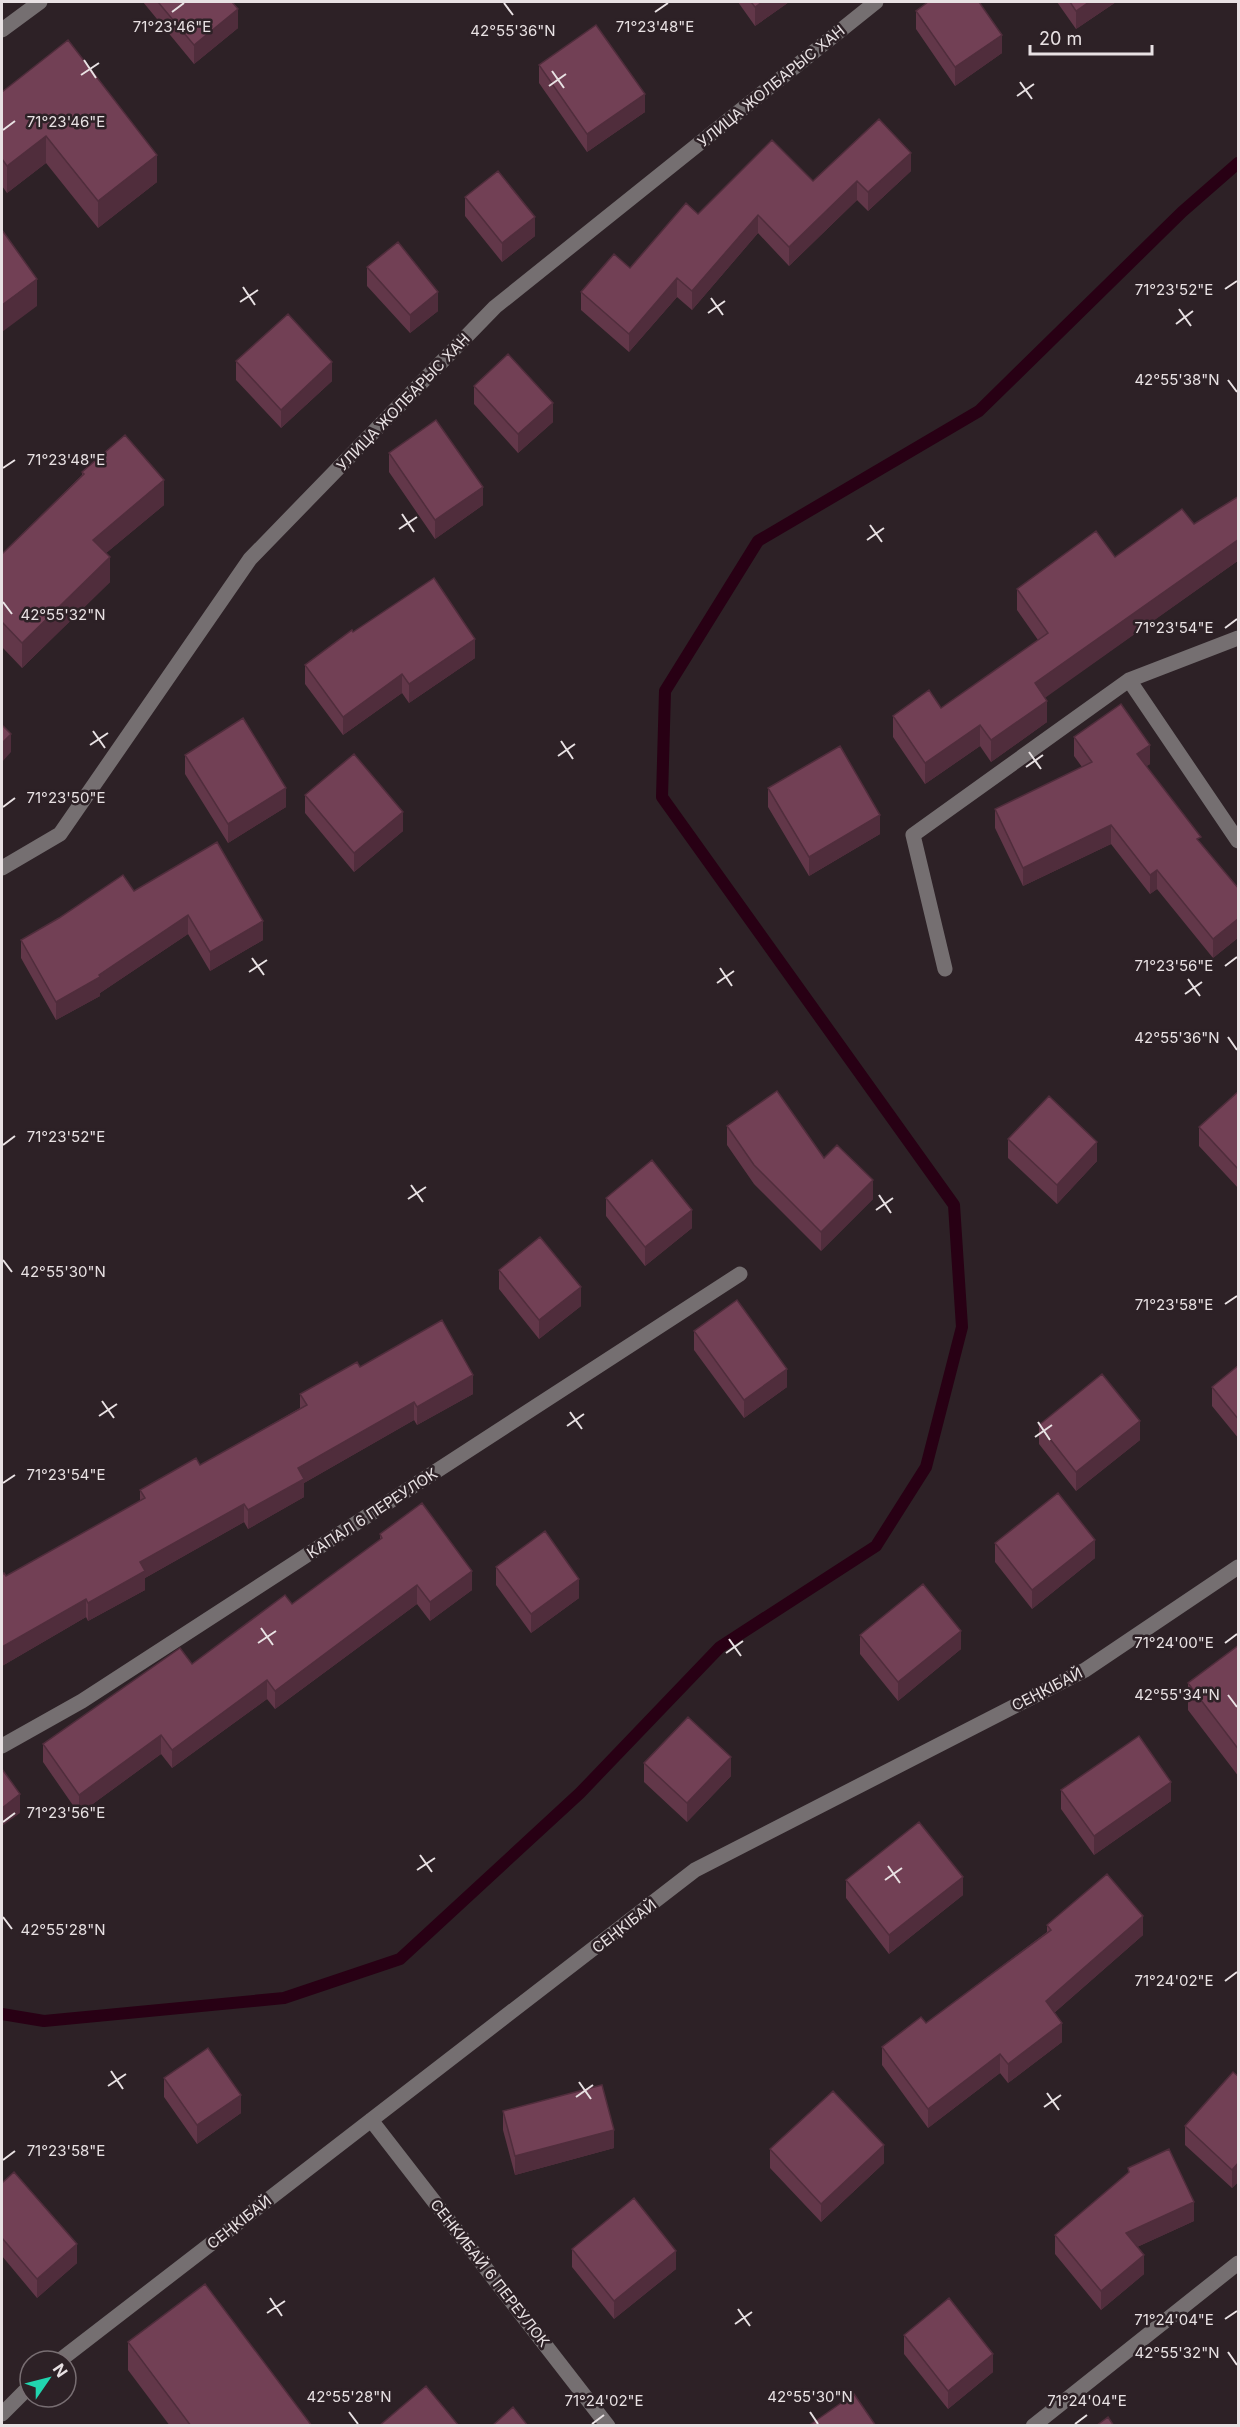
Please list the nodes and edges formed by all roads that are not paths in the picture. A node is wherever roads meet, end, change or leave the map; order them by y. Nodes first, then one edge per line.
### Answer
1 (40, 2) edge
2 (876, 2) edge
3 (2, 30) edge
4 (1239, 638) edge
5 (1129, 680) junction
6 (1239, 841) edge
7 (2, 868) edge
8 (945, 969) dead end
9 (740, 1274) dead end
10 (1239, 1567) edge
11 (2, 1746) edge
12 (371, 2120) junction
13 (1239, 2263) edge
14 (74, 2349) edge
15 (18, 2398) edge
16 (2, 2414) edge
17 (608, 2426) edge
18 (1033, 2426) edge

1 - 3 street
2 - 7 street, УЛИЦА ЖОЛБАРЫС ХАН
4 - 5 street
5 - 6 street
5 - 8 street
9 - 11 street, КАПАЛ 6 ПЕРЕУЛОК
10 - 12 street, СЕҢКІБАЙ
12 - 14 street, СЕҢКІБАЙ
12 - 17 street, СЕНКИБАЙ 6 ПЕРЕУЛОК
13 - 18 street
15 - 16 street

